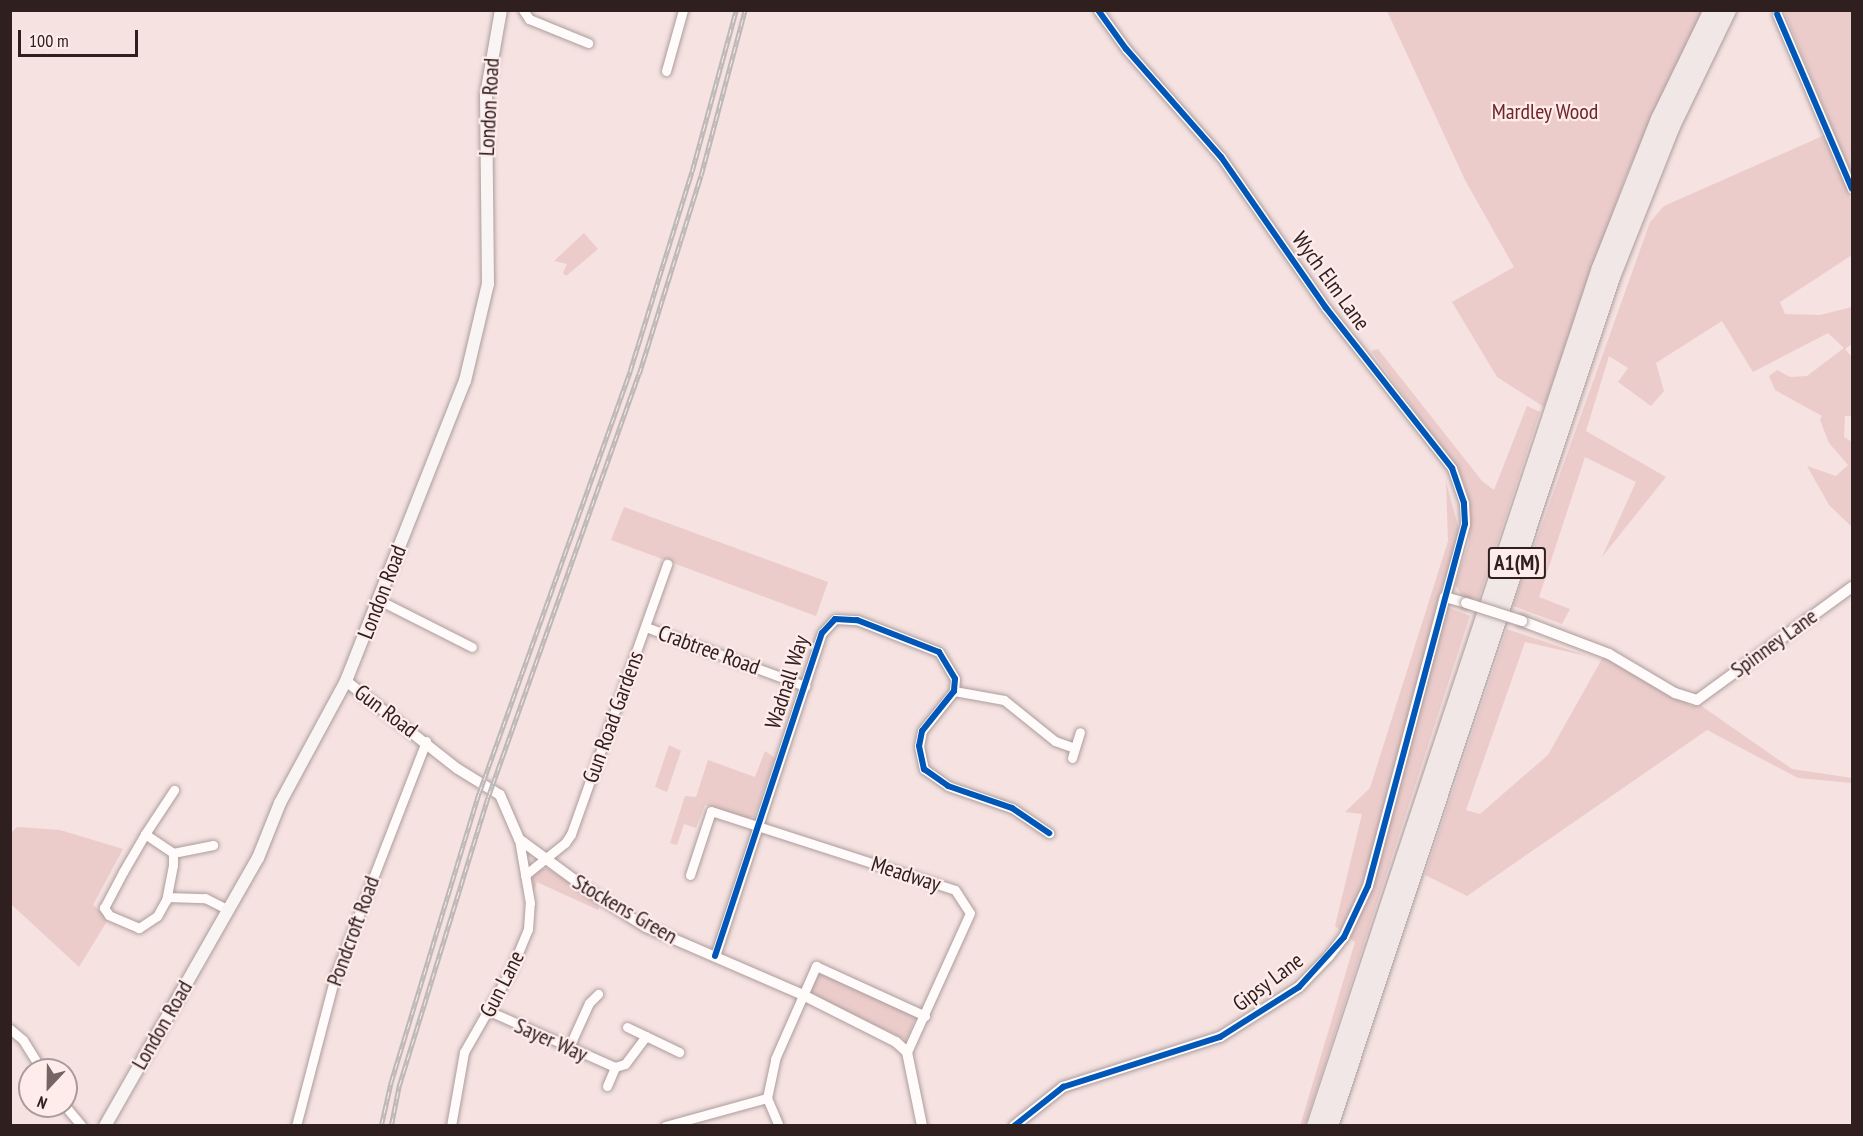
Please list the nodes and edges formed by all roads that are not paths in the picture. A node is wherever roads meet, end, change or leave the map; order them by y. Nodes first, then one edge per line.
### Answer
1 (501, 10) edge
2 (523, 10) edge
3 (1098, 10) edge
4 (1712, 10) edge
5 (1728, 10) edge
6 (679, 12) edge
7 (1777, 14) dead end
8 (588, 43) dead end
9 (666, 71) dead end
10 (1852, 189) edge
11 (667, 564) dead end
12 (1852, 587) edge
13 (1445, 597) junction
14 (379, 600) junction
15 (646, 627) junction
16 (472, 647) dead end
17 (346, 681) junction
18 (805, 686) junction
19 (954, 691) junction
20 (1080, 732) dead end
21 (426, 741) junction
22 (174, 790) dead end
23 (758, 827) junction
24 (1049, 833) dead end
25 (145, 834) junction
26 (519, 839) junction
27 (213, 845) dead end
28 (173, 853) junction
29 (544, 860) junction
30 (690, 874) dead end
31 (525, 875) junction
32 (167, 897) junction
33 (227, 909) junction
34 (715, 956) junction
35 (598, 994) dead end
36 (803, 995) junction
37 (489, 1011) junction
38 (925, 1016) junction
39 (627, 1027) dead end
40 (10, 1029) edge
41 (646, 1036) junction
42 (569, 1047) junction
43 (679, 1052) dead end
44 (907, 1052) junction
45 (34, 1058) edge
46 (615, 1067) junction
47 (607, 1086) dead end
48 (767, 1098) junction
49 (454, 1124) edge
50 (105, 1125) edge
51 (296, 1125) edge
52 (665, 1125) edge
53 (779, 1125) edge
54 (922, 1125) edge
55 (1014, 1125) edge
56 (1315, 1125) edge
57 (1330, 1125) edge

1 - 14 main road, London Road
2 - 8 street
3 - 13 street, Wych Elm Lane
4 - 56 highway, A1(M)
5 - 57 highway, A1(M)
6 - 9 street
7 - 10 street
11 - 15 street, Gun Road Gardens
12 - 13 street, Spinney Lane, bridge
13 - 55 street, Gipsy Lane
14 - 16 street
14 - 17 main road, London Road
15 - 18 street, Crabtree Road
15 - 29 street, Gun Road Gardens
17 - 21 street, Gun Road
17 - 33 main road, London Road
18 - 19 street, Wadnall Way
18 - 23 street, Wadnall Way
19 - 20 street
19 - 24 street
21 - 26 street, Gun Road
21 - 51 street, Pondcroft Road
22 - 25 street
23 - 30 street, Meadway
23 - 34 street, Wadnall Way
23 - 38 street, Meadway
25 - 28 street
25 - 32 street
26 - 29 street, Stockens Green
26 - 31 street, Gun Lane
27 - 28 street
28 - 32 street
29 - 31 street, Gun Road Gardens
29 - 34 street, Stockens Green
31 - 37 street, Gun Lane
32 - 33 street
33 - 50 main road, London Road
34 - 36 street, Stockens Green
35 - 42 street
36 - 38 street
36 - 44 street, Stockens Green
36 - 48 street
37 - 42 street, Sayer Way
37 - 49 street, Gun Lane
38 - 44 street, Meadway
39 - 41 street
40 - 45 street
41 - 43 street
41 - 46 street, Sayer Way
42 - 46 street, Sayer Way
44 - 54 street
46 - 47 street, Sayer Way
48 - 52 street
48 - 53 street

